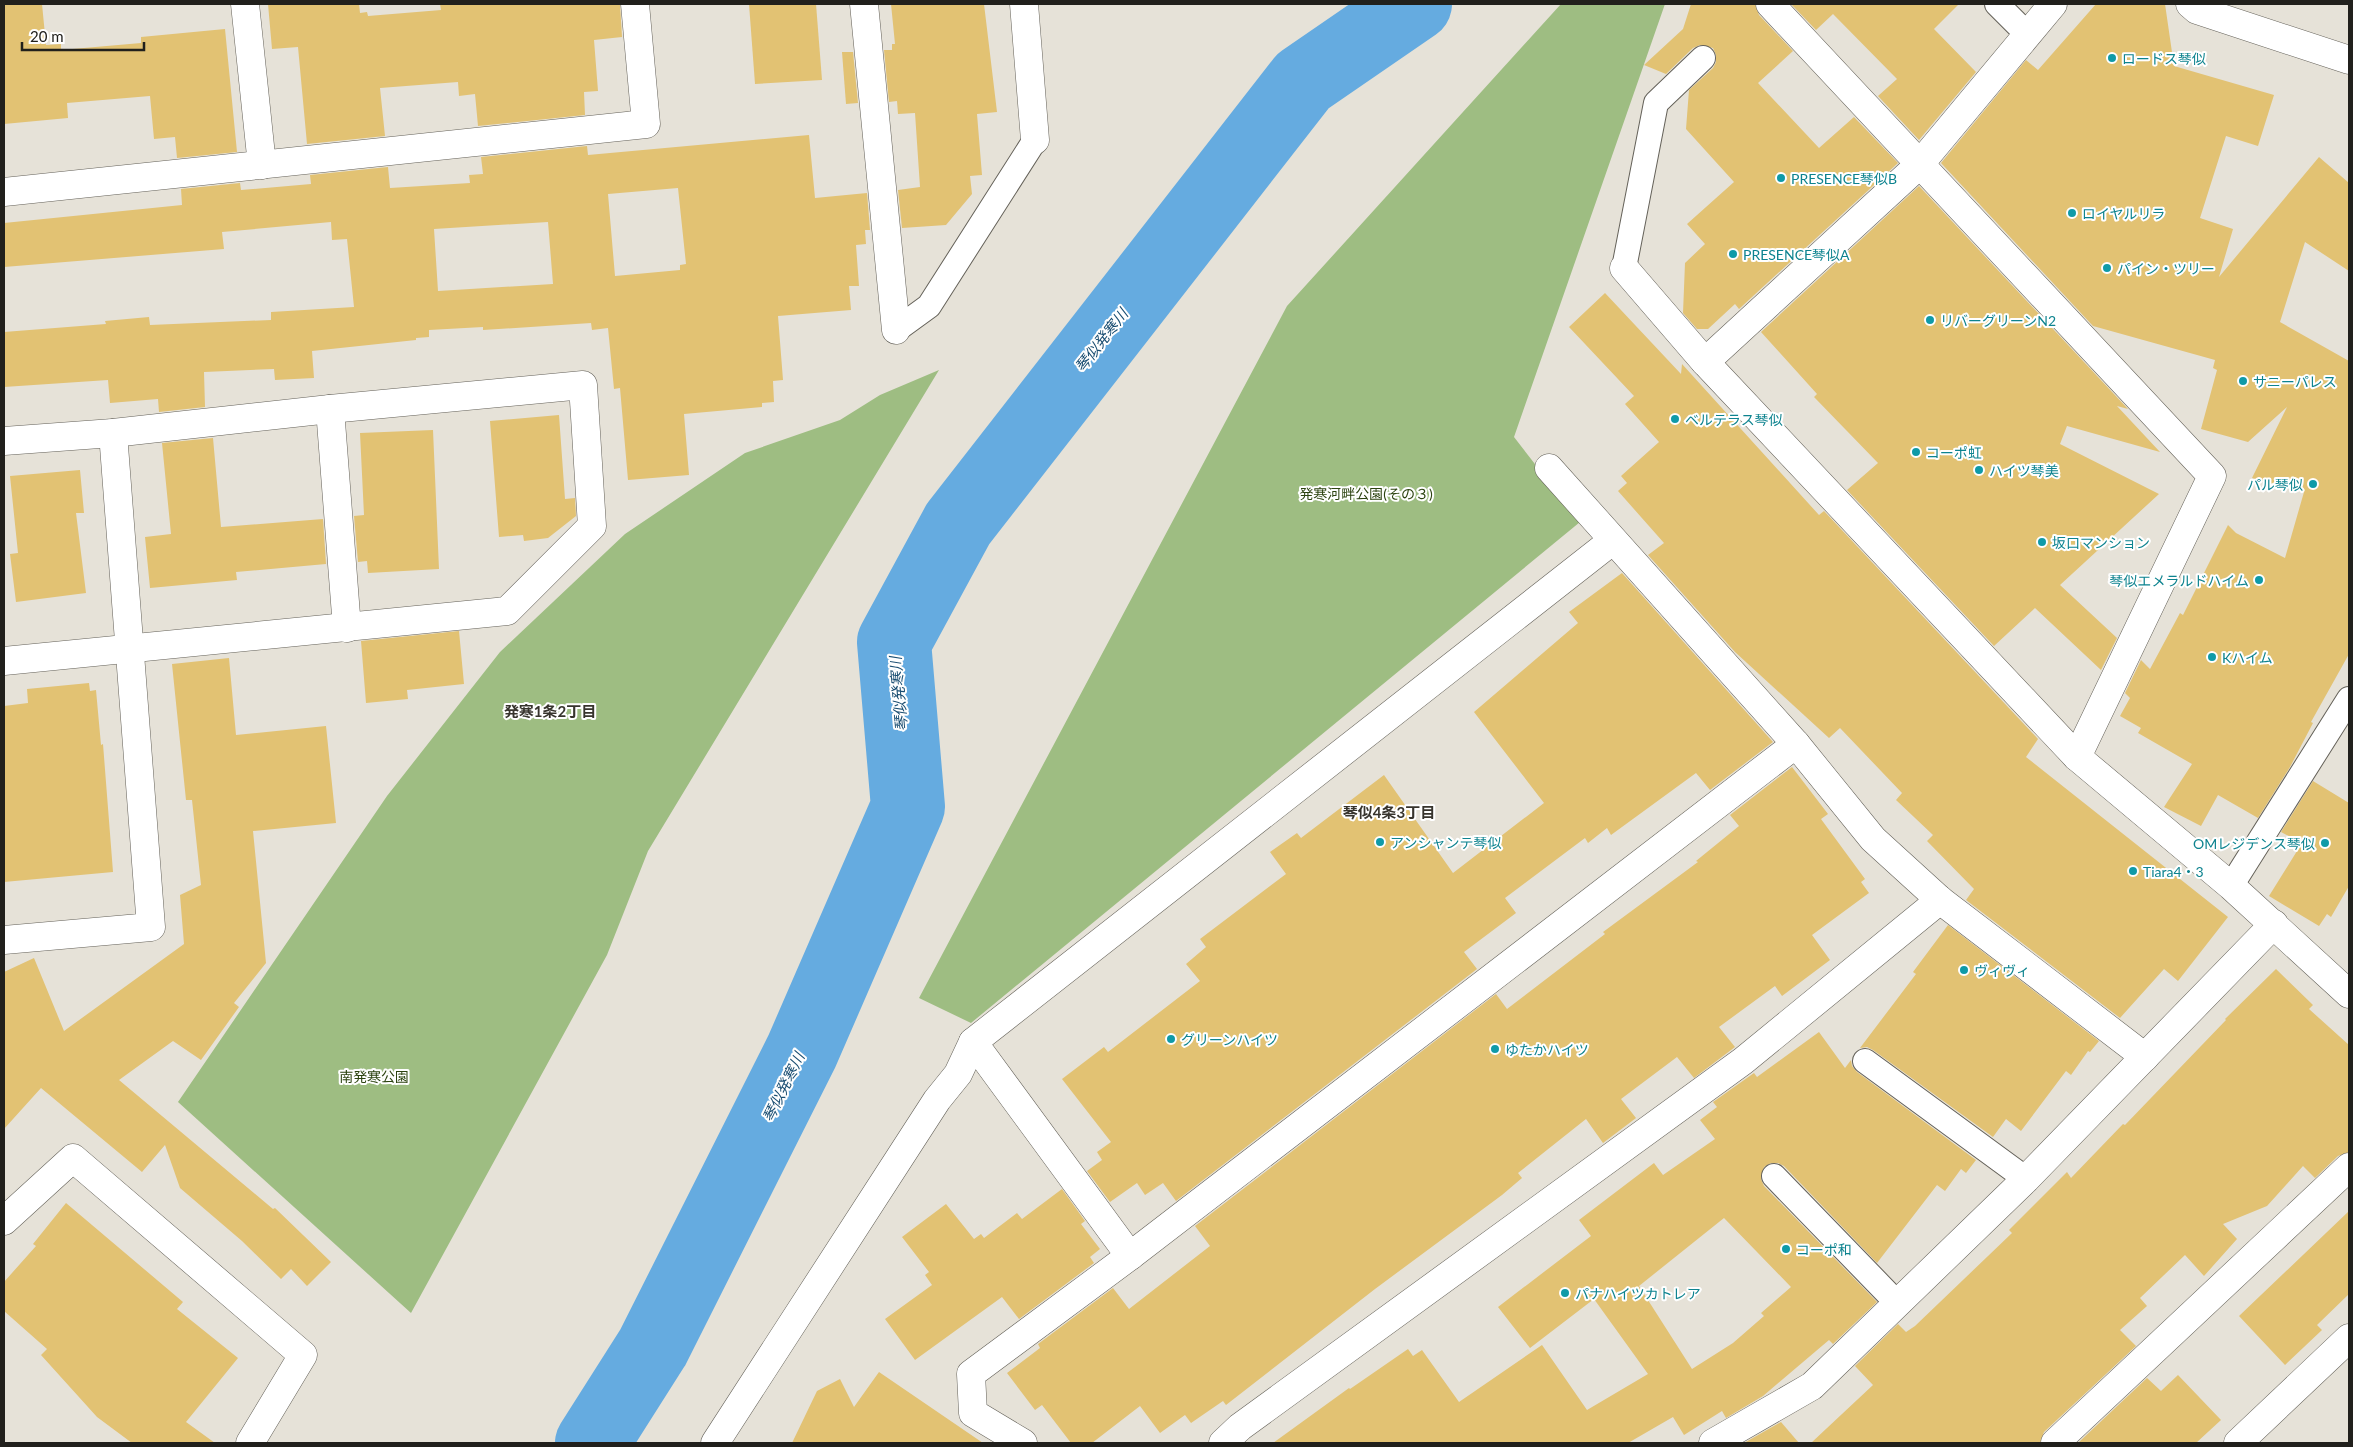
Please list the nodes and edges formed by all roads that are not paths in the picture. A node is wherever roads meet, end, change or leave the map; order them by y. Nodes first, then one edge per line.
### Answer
1 (245, 4) edge
2 (635, 4) edge
3 (864, 4) edge
4 (1024, 4) edge
5 (1770, 4) edge
6 (1997, 4) edge
7 (2053, 4) edge
8 (2190, 4) edge
9 (2027, 34) junction
10 (1704, 58) dead end
11 (2349, 60) edge
12 (1035, 140) joint
13 (262, 165) junction
14 (1919, 165) junction
15 (4, 192) edge
16 (1624, 268) joint
17 (896, 330) joint
18 (1706, 362) junction
19 (330, 409) junction
20 (113, 433) junction
21 (4, 441) edge
22 (1549, 468) dead end
23 (1612, 541) junction
24 (347, 628) junction
25 (131, 650) junction
26 (4, 661) edge
27 (2349, 699) edge
28 (1796, 744) junction
29 (2077, 757) junction
30 (2231, 886) junction
31 (1940, 900) junction
32 (2274, 924) junction
33 (4, 940) edge
34 (2349, 994) edge
35 (973, 1042) junction
36 (2145, 1057) junction
37 (1865, 1061) dead end
38 (2349, 1167) edge
39 (1774, 1176) dead end
40 (2026, 1179) junction
41 (4, 1222) edge
42 (1130, 1256) junction
43 (1897, 1304) junction
44 (2349, 1338) edge
45 (250, 1443) edge
46 (715, 1443) edge
47 (1023, 1443) edge
48 (1223, 1443) edge
49 (1713, 1443) edge
50 (2055, 1443) edge
51 (2238, 1443) edge

1 - 13 street
2 - 13 street
3 - 17 street
4 - 12 street
5 - 14 street
6 - 9 lane
7 - 9 street
8 - 11 street
9 - 14 street
10 - 16 lane
12 - 17 lane
13 - 15 street
14 - 18 street
14 - 29 street
16 - 18 street
18 - 29 street
19 - 20 street
19 - 24 street
19 - 24 street
20 - 21 street
20 - 25 street
22 - 23 street
23 - 28 street
23 - 35 street
24 - 25 street
25 - 26 street
25 - 33 street
27 - 30 lane
28 - 31 street
28 - 42 street
29 - 30 street
30 - 32 street
31 - 36 street
31 - 48 street
32 - 34 street
32 - 36 street
35 - 42 street
35 - 46 street
36 - 40 street
37 - 40 lane
38 - 50 street
39 - 43 lane
40 - 43 street
41 - 45 street
42 - 47 street
43 - 49 street
44 - 51 street

